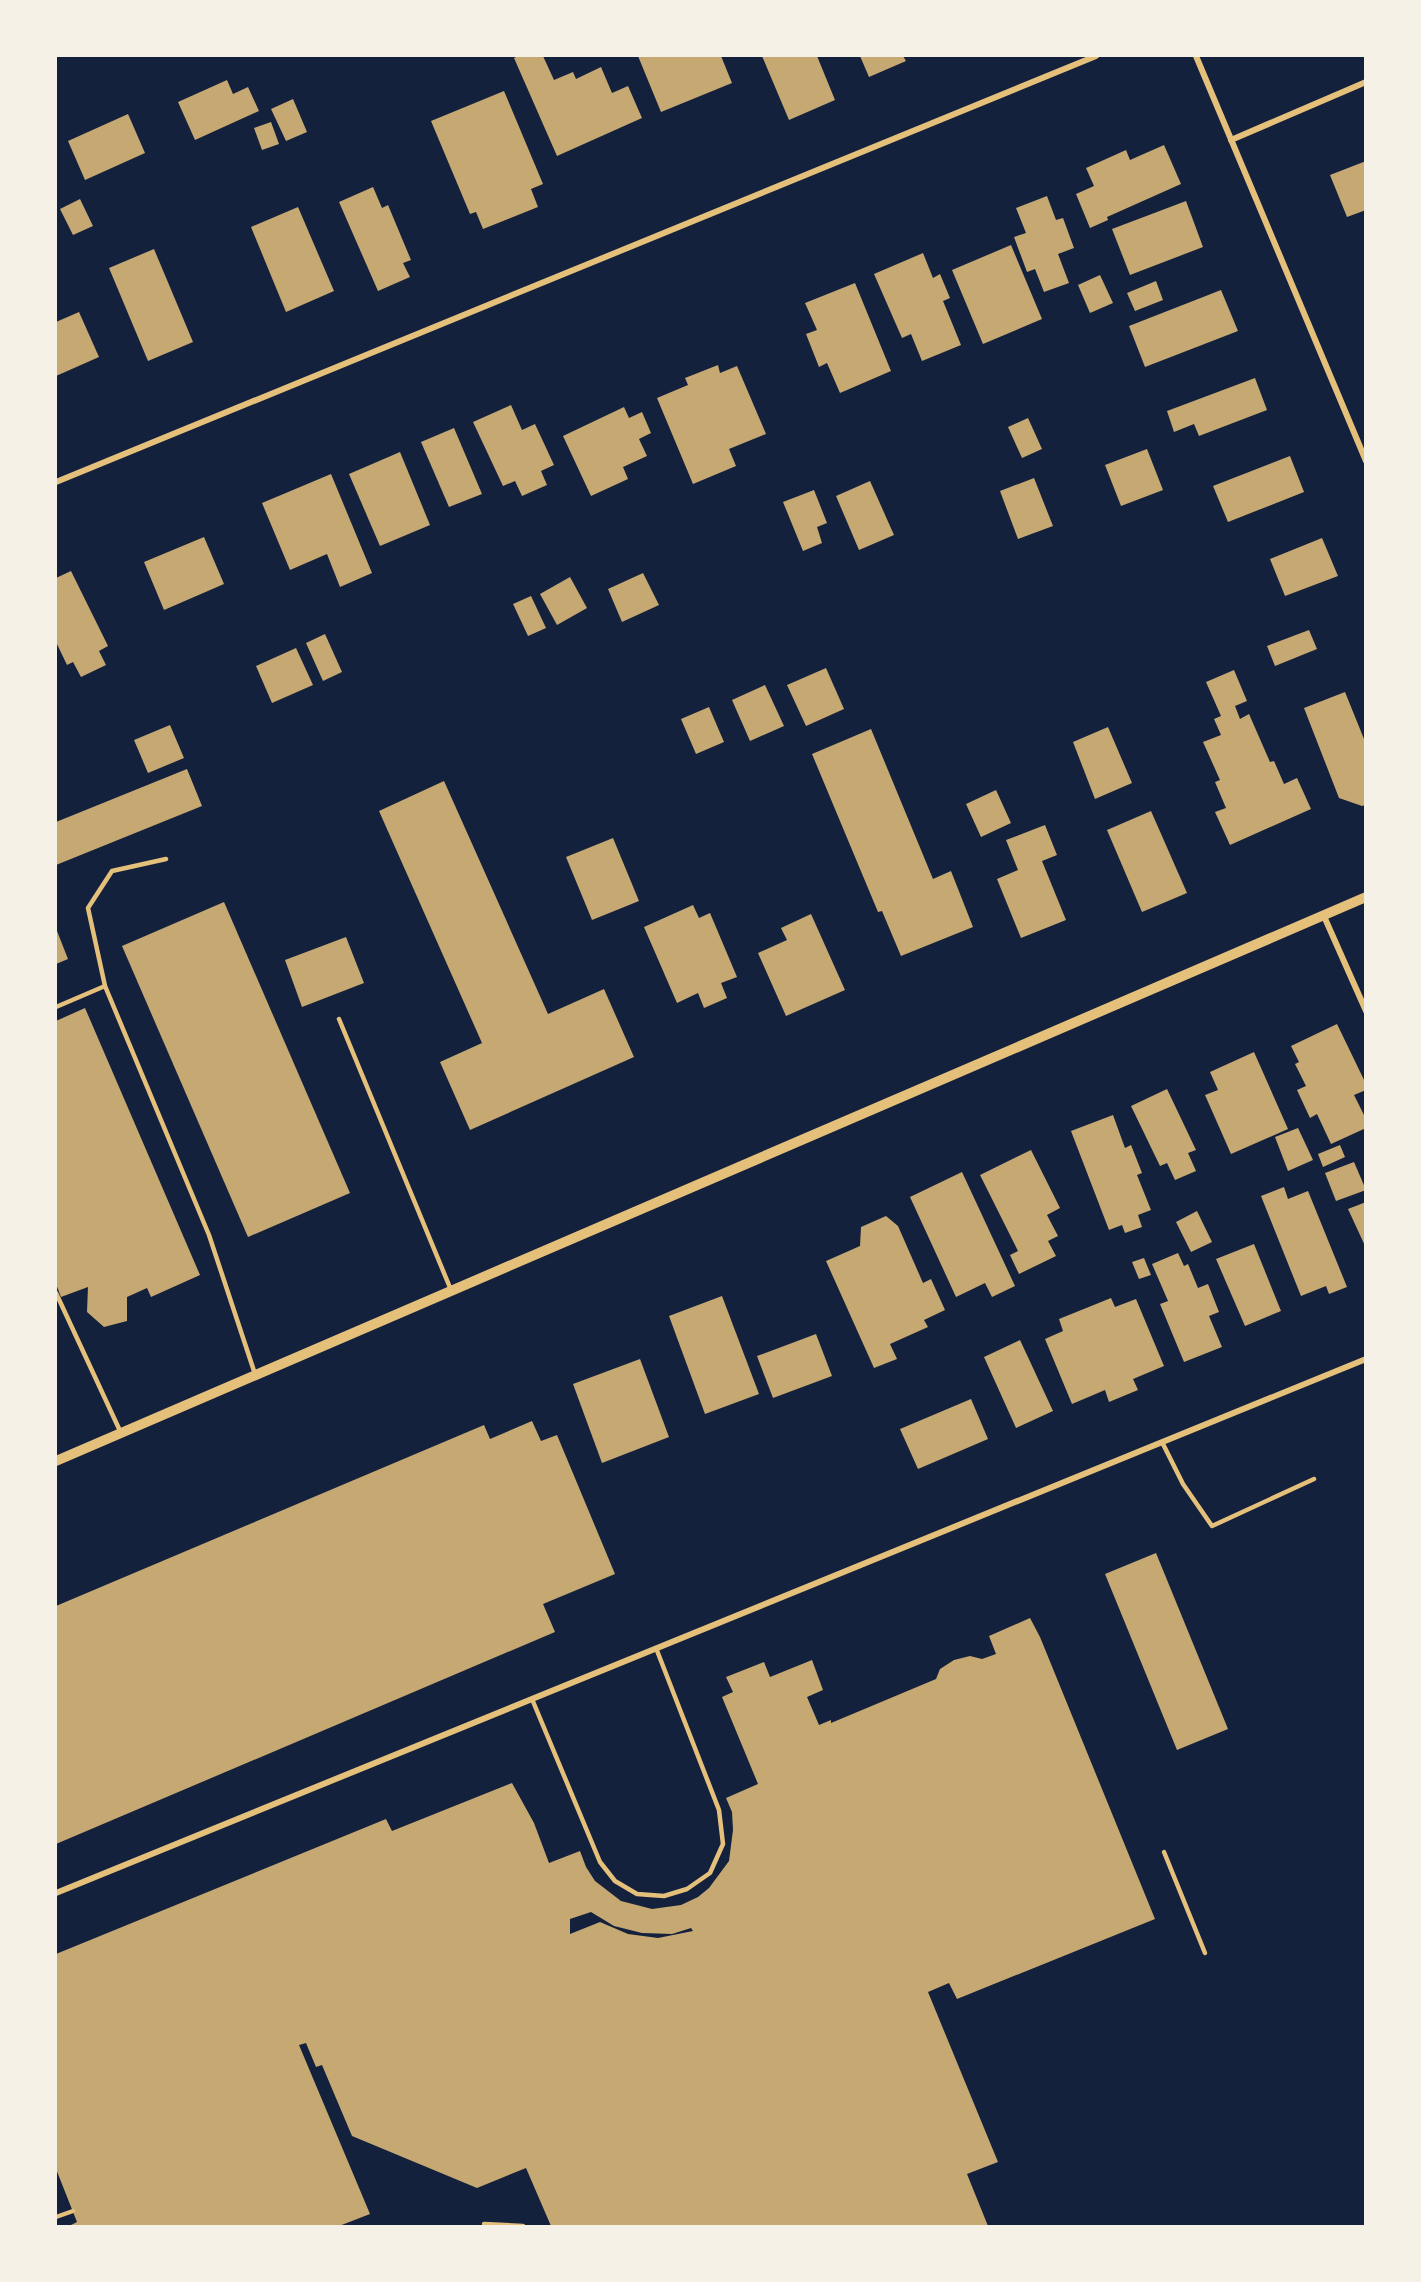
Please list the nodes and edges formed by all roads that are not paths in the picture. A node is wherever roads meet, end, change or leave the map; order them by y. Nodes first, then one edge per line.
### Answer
1 (1096, 56) edge
2 (1196, 56) edge
3 (1365, 82) edge
4 (1231, 140) junction
5 (1365, 461) edge
6 (56, 482) edge
7 (166, 859) dead end
8 (1365, 897) edge
9 (1323, 914) junction
10 (105, 986) junction
11 (56, 1007) edge
12 (1365, 1011) edge
13 (339, 1019) dead end
14 (451, 1290) junction
15 (56, 1293) edge
16 (1365, 1359) edge
17 (255, 1374) junction
18 (121, 1433) junction
19 (1162, 1442) junction
20 (56, 1461) edge
21 (1314, 1479) dead end
22 (656, 1648) junction
23 (532, 1699) junction
24 (1164, 1852) dead end
25 (56, 1893) edge
26 (1205, 1953) dead end
27 (485, 2225) edge
28 (523, 2226) edge

1 - 6 street
2 - 4 street
3 - 4 street
4 - 5 street
7 - 10 lane
8 - 9 street
9 - 12 street
9 - 14 street
10 - 11 lane
10 - 17 lane
13 - 14 lane
14 - 17 street
15 - 18 lane
16 - 19 street
17 - 18 street
18 - 20 street
19 - 21 lane
19 - 22 street
22 - 23 street
22 - 23 lane
23 - 25 street
24 - 26 lane
27 - 28 lane

